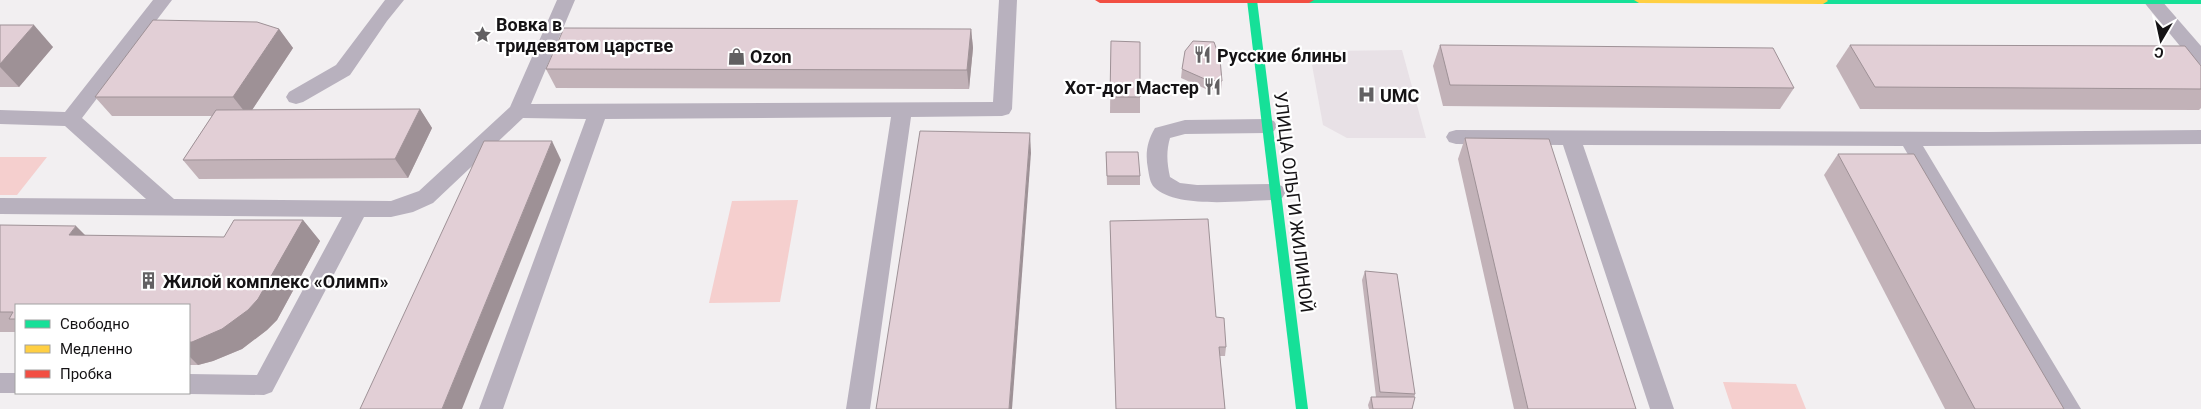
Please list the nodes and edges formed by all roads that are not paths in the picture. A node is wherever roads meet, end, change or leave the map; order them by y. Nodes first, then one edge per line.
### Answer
1 (163, 0) edge
2 (395, 0) edge
3 (566, 0) edge
4 (1008, 0) edge
5 (1100, 0) edge
6 (1252, 1) edge
7 (1611, 1) edge
8 (2201, 1) edge
9 (2153, 2) junction
10 (2201, 58) edge
11 (296, 97) dead end
12 (902, 109) junction
13 (518, 111) junction
14 (598, 112) junction
15 (0, 117) edge
16 (70, 119) junction
17 (1267, 126) junction
18 (1456, 137) dead end
19 (2201, 137) edge
20 (1571, 138) junction
21 (1908, 138) junction
22 (1275, 192) junction
23 (0, 206) edge
24 (169, 208) junction
25 (357, 209) junction
26 (0, 383) edge
27 (15, 383) edge
28 (190, 384) edge
29 (491, 409) edge
30 (858, 409) edge
31 (1302, 409) edge
32 (1662, 409) edge
33 (2069, 409) edge

1 - 16 lane
2 - 11 lane
3 - 13 lane
4 - 12 lane
5 - 6 street
6 - 7 street
6 - 17 street, УЛИЦА ОЛЬГИ ЖИЛИНОЙ
7 - 9 street
8 - 9 street
9 - 10 lane
12 - 14 lane
12 - 30 lane
13 - 14 lane
13 - 25 lane
14 - 29 lane
15 - 16 lane
16 - 24 lane
17 - 22 street, УЛИЦА ОЛЬГИ ЖИЛИНОЙ
17 - 22 lane
18 - 20 lane
19 - 21 lane
20 - 21 lane
20 - 32 lane
21 - 33 lane
22 - 31 street, УЛИЦА ОЛЬГИ ЖИЛИНОЙ
23 - 24 lane
24 - 25 lane
25 - 28 lane
26 - 27 lane

